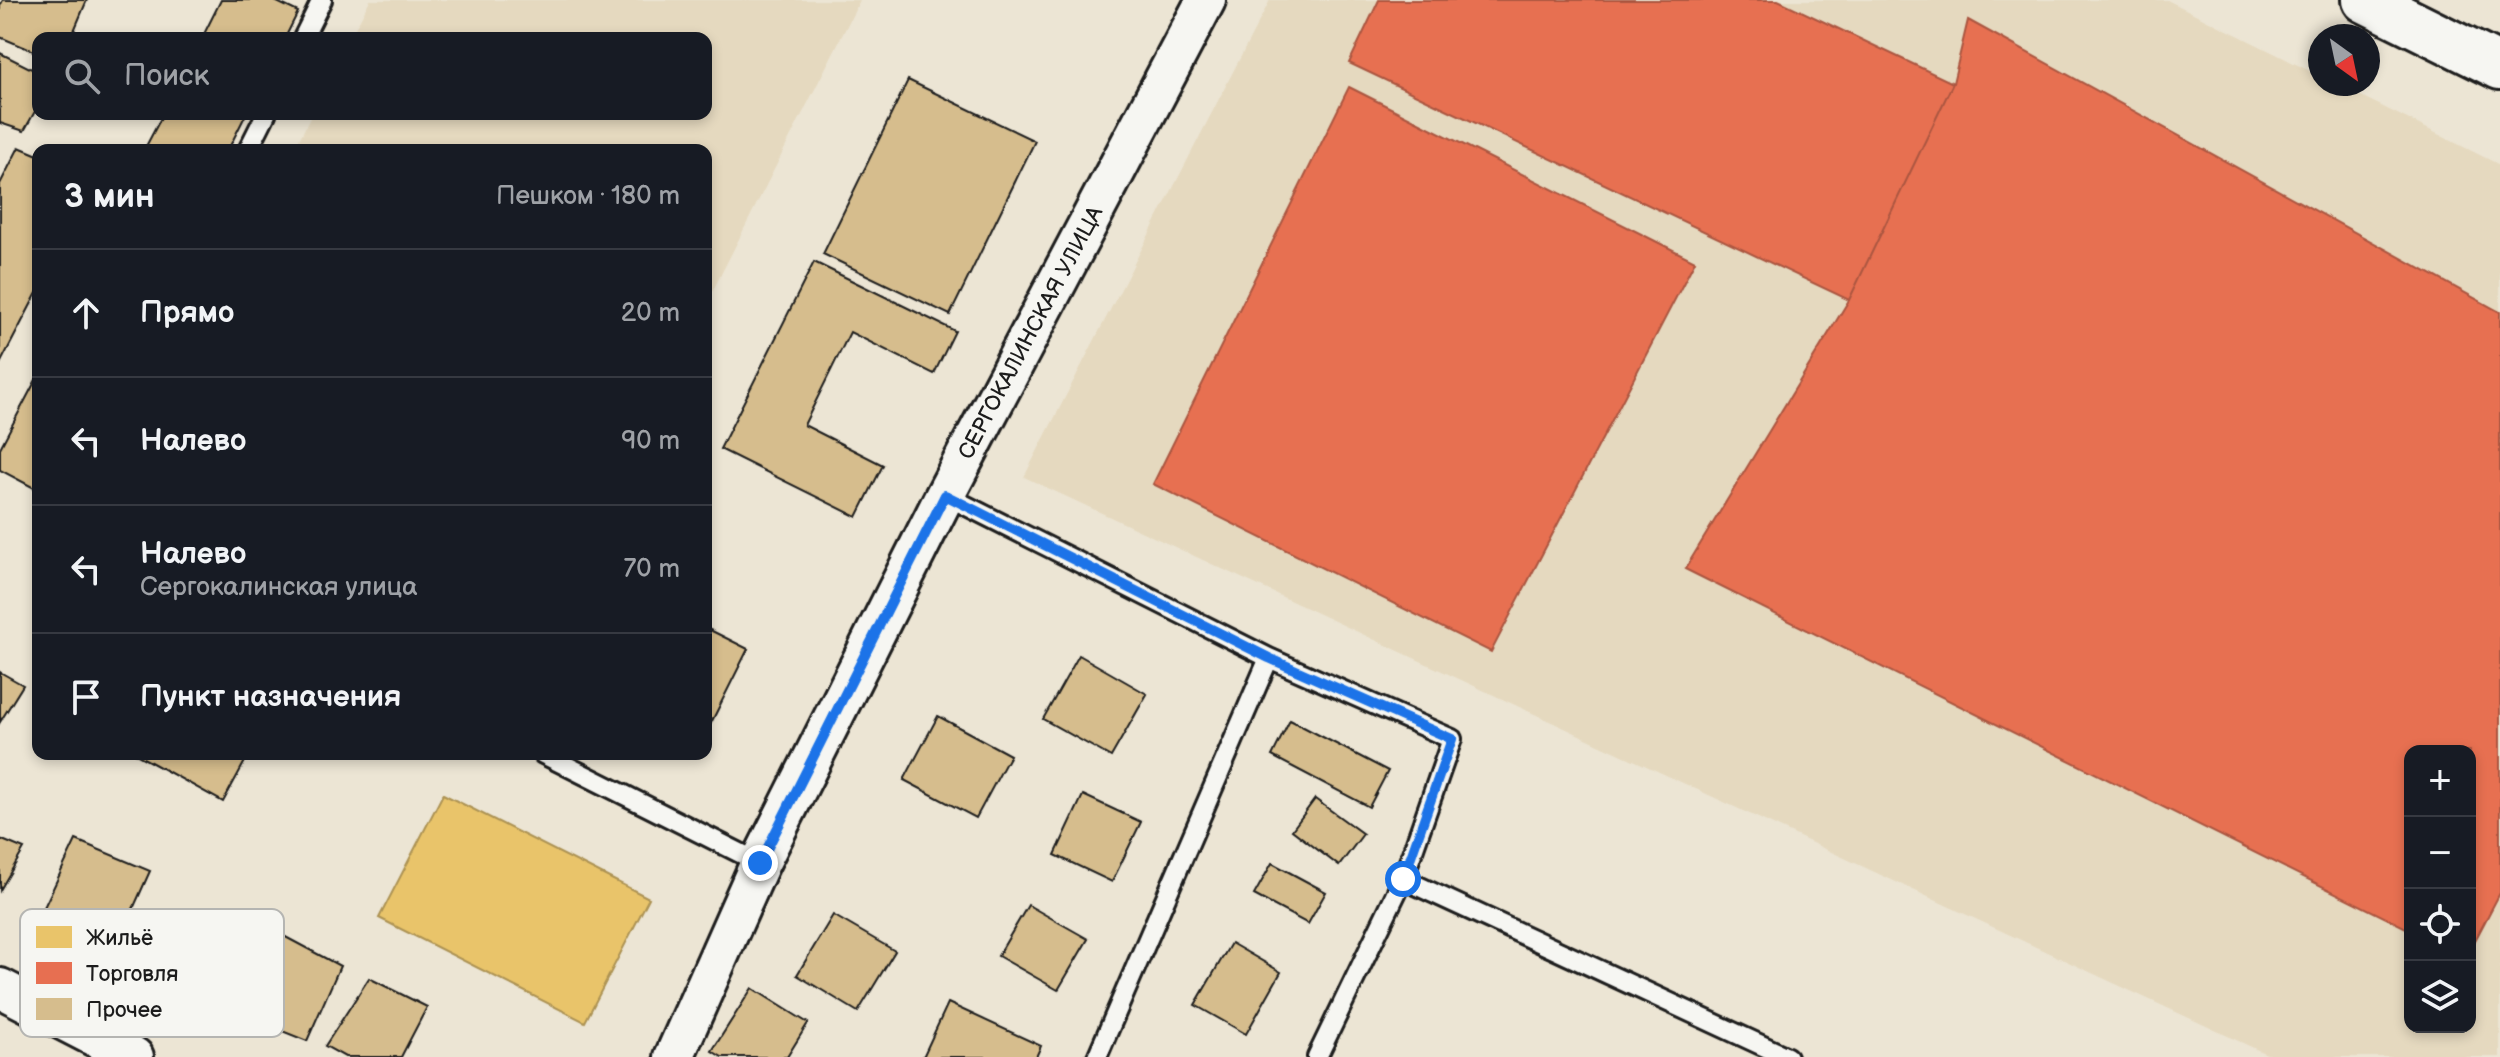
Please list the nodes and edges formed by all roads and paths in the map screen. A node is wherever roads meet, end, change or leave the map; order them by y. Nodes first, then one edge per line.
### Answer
1 (322, 0) edge
2 (1206, 0) edge
3 (2365, 0) edge
4 (306, 32) edge
5 (2500, 67) edge
6 (263, 120) edge
7 (251, 144) edge
8 (945, 495) junction
9 (1269, 658) junction
10 (555, 760) edge
11 (760, 863) junction
12 (1403, 879) junction
13 (0, 988) edge
14 (20, 998) edge
15 (95, 1037) edge
16 (134, 1057) edge
17 (674, 1057) edge
18 (1097, 1057) edge
19 (1317, 1057) edge
20 (1787, 1057) edge

1 - 4 lane
2 - 8 street, СЕРГОКАЛИНСКАЯ УЛИЦА
3 - 5 main road
6 - 7 lane
8 - 9 lane
8 - 11 street, СЕРГОКАЛИНСКАЯ УЛИЦА
9 - 12 lane
9 - 18 lane
10 - 11 lane
11 - 17 street, СЕРГОКАЛИНСКАЯ УЛИЦА
12 - 19 lane
12 - 20 lane
13 - 14 street
15 - 16 street

